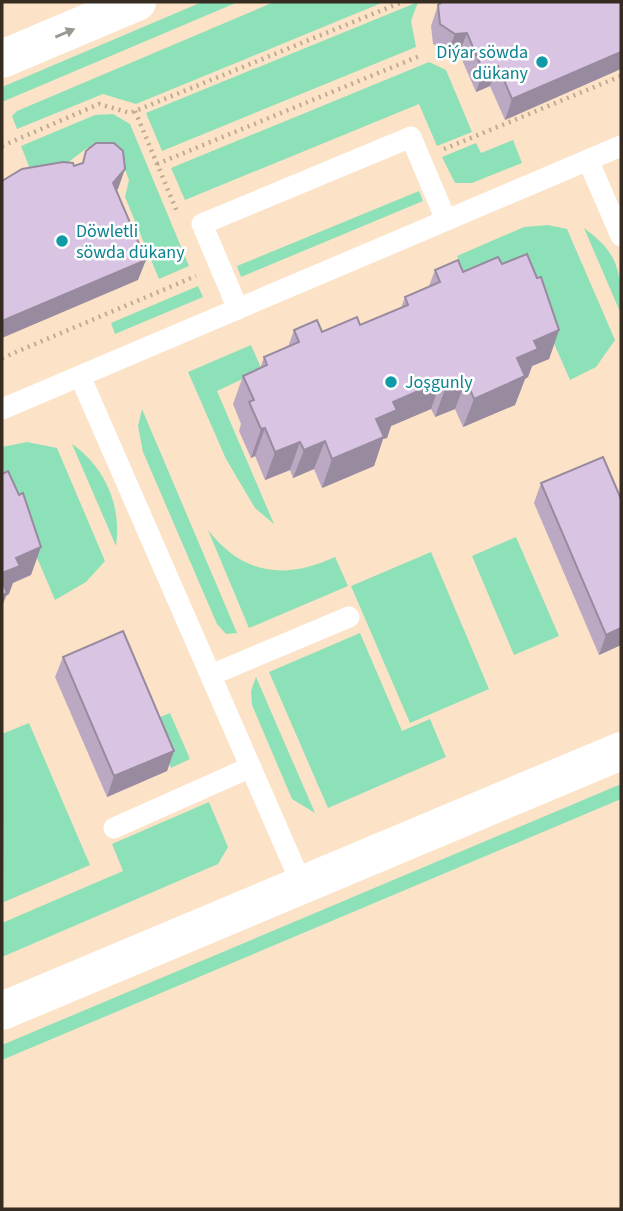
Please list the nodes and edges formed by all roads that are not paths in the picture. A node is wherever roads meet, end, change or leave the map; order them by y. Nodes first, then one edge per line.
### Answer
1 (137, 2) edge
2 (2, 59) edge
3 (621, 146) edge
4 (588, 160) junction
5 (446, 220) junction
6 (621, 236) edge
7 (238, 309) junction
8 (80, 376) junction
9 (2, 409) edge
10 (349, 617) dead end
11 (211, 675) junction
12 (621, 751) edge
13 (251, 767) junction
14 (114, 828) dead end
15 (302, 885) junction
16 (2, 1011) edge

2 -> 1 street
3 - 4 lane
4 - 5 lane
4 - 6 lane
5 - 7 lane
5 - 7 lane
7 - 8 lane
8 - 9 lane
8 - 11 lane
10 - 11 lane
11 - 13 lane
12 - 15 street
13 - 14 lane
13 - 15 lane
15 - 16 street

